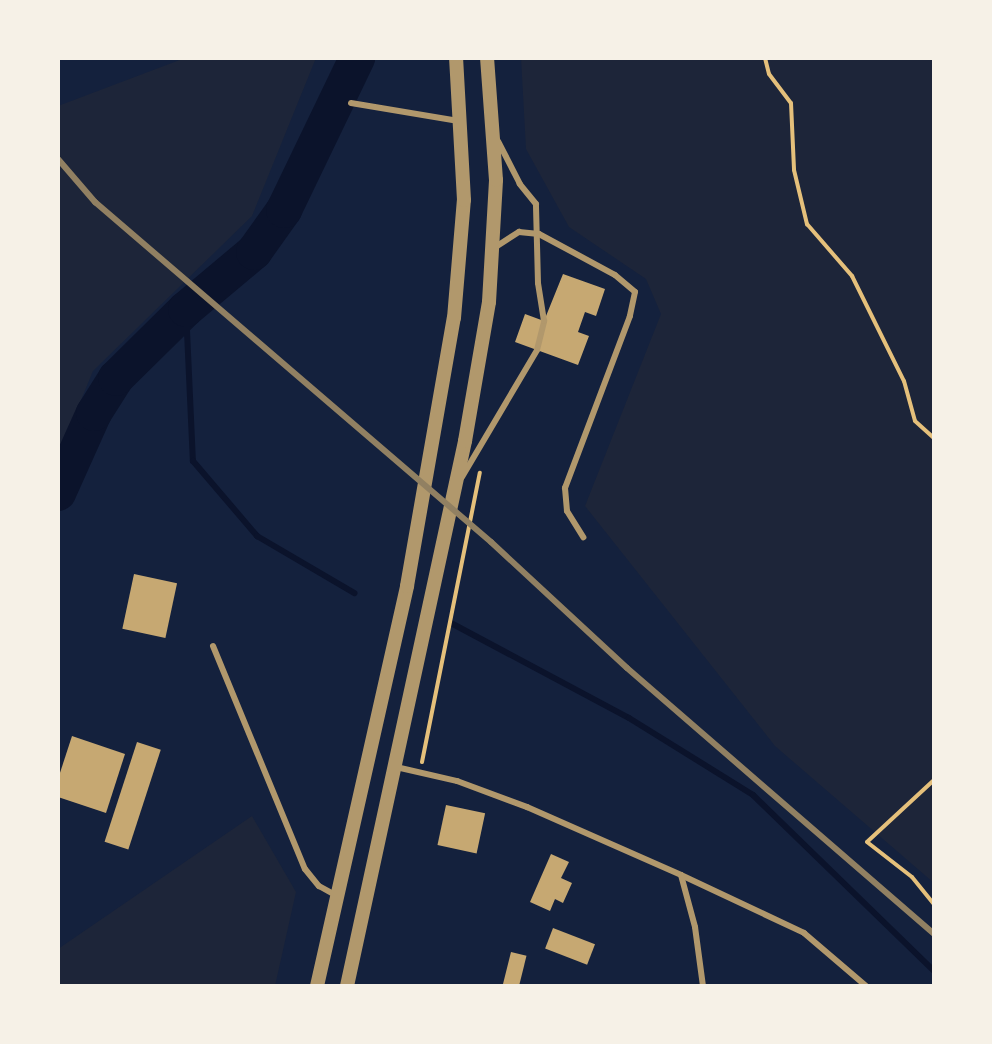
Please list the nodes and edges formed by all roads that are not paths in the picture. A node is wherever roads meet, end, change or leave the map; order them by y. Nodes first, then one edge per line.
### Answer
1 (456, 58) edge
2 (487, 58) edge
3 (351, 103) dead end
4 (462, 122) junction
5 (492, 130) junction
6 (539, 234) junction
7 (492, 250) junction
8 (456, 486) junction
9 (583, 537) dead end
10 (213, 646) dead end
11 (396, 767) junction
12 (681, 875) junction
13 (337, 896) junction
14 (317, 986) edge
15 (347, 986) edge
16 (703, 986) edge
17 (866, 986) edge

1 - 4 street
2 - 5 street
3 - 4 lane
4 - 13 street
5 - 6 lane
5 - 7 street
6 - 7 lane
6 - 8 lane
6 - 9 lane
7 - 8 street
8 - 11 street
10 - 13 lane
11 - 12 lane
11 - 15 street
12 - 16 lane
12 - 17 lane
13 - 14 street

